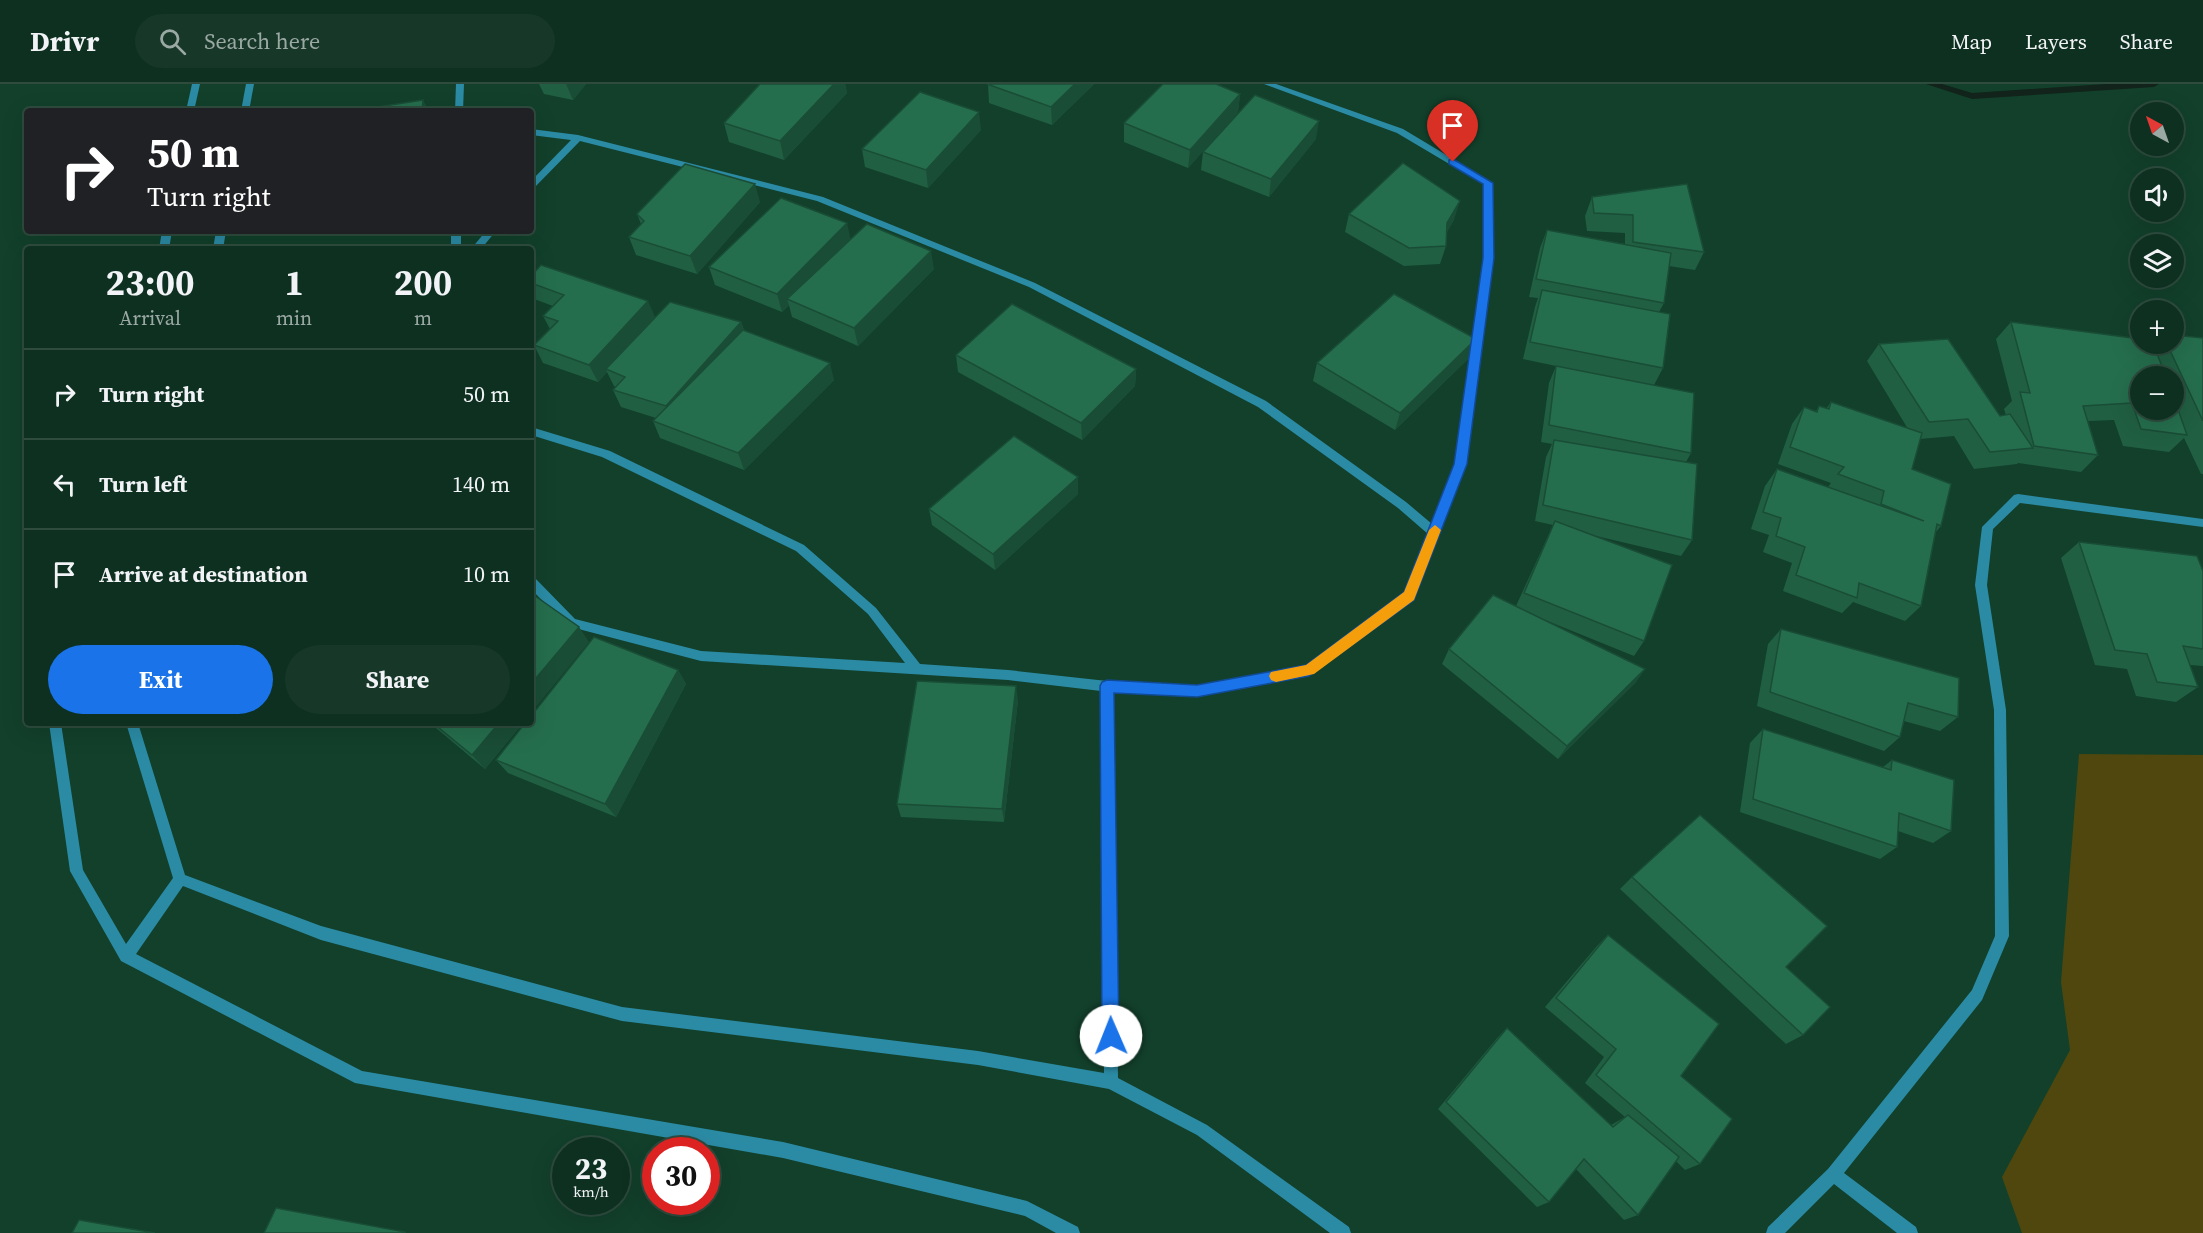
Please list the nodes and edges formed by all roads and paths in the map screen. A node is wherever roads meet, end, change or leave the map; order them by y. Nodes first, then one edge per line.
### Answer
1 (196, 84) edge
2 (250, 84) edge
3 (460, 84) edge
4 (1268, 84) edge
5 (191, 108) edge
6 (246, 108) edge
7 (459, 108) edge
8 (534, 132) edge
9 (578, 138) junction
10 (534, 183) edge
11 (488, 234) edge
12 (478, 246) edge
13 (534, 432) edge
14 (2203, 523) edge
15 (1434, 532) junction
16 (534, 584) edge
17 (916, 669) junction
18 (1107, 686) junction
19 (55, 726) edge
20 (133, 726) edge
21 (180, 879) junction
22 (126, 956) junction
23 (1111, 1082) junction
24 (1833, 1174) junction
25 (1072, 1233) edge
26 (1344, 1233) edge
27 (1774, 1233) edge
28 (1909, 1233) edge

1 - 5 street
2 - 6 street
3 - 7 street
4 - 15 street
8 - 9 street
9 - 10 street
9 - 15 street
11 - 12 street
13 - 17 street
14 - 24 street
15 - 18 street
16 - 17 street
17 - 18 street
18 - 23 street
19 - 22 street
20 - 21 street
21 - 22 street
21 - 23 street
22 - 25 street
23 - 26 street
24 - 27 street
24 - 28 street

